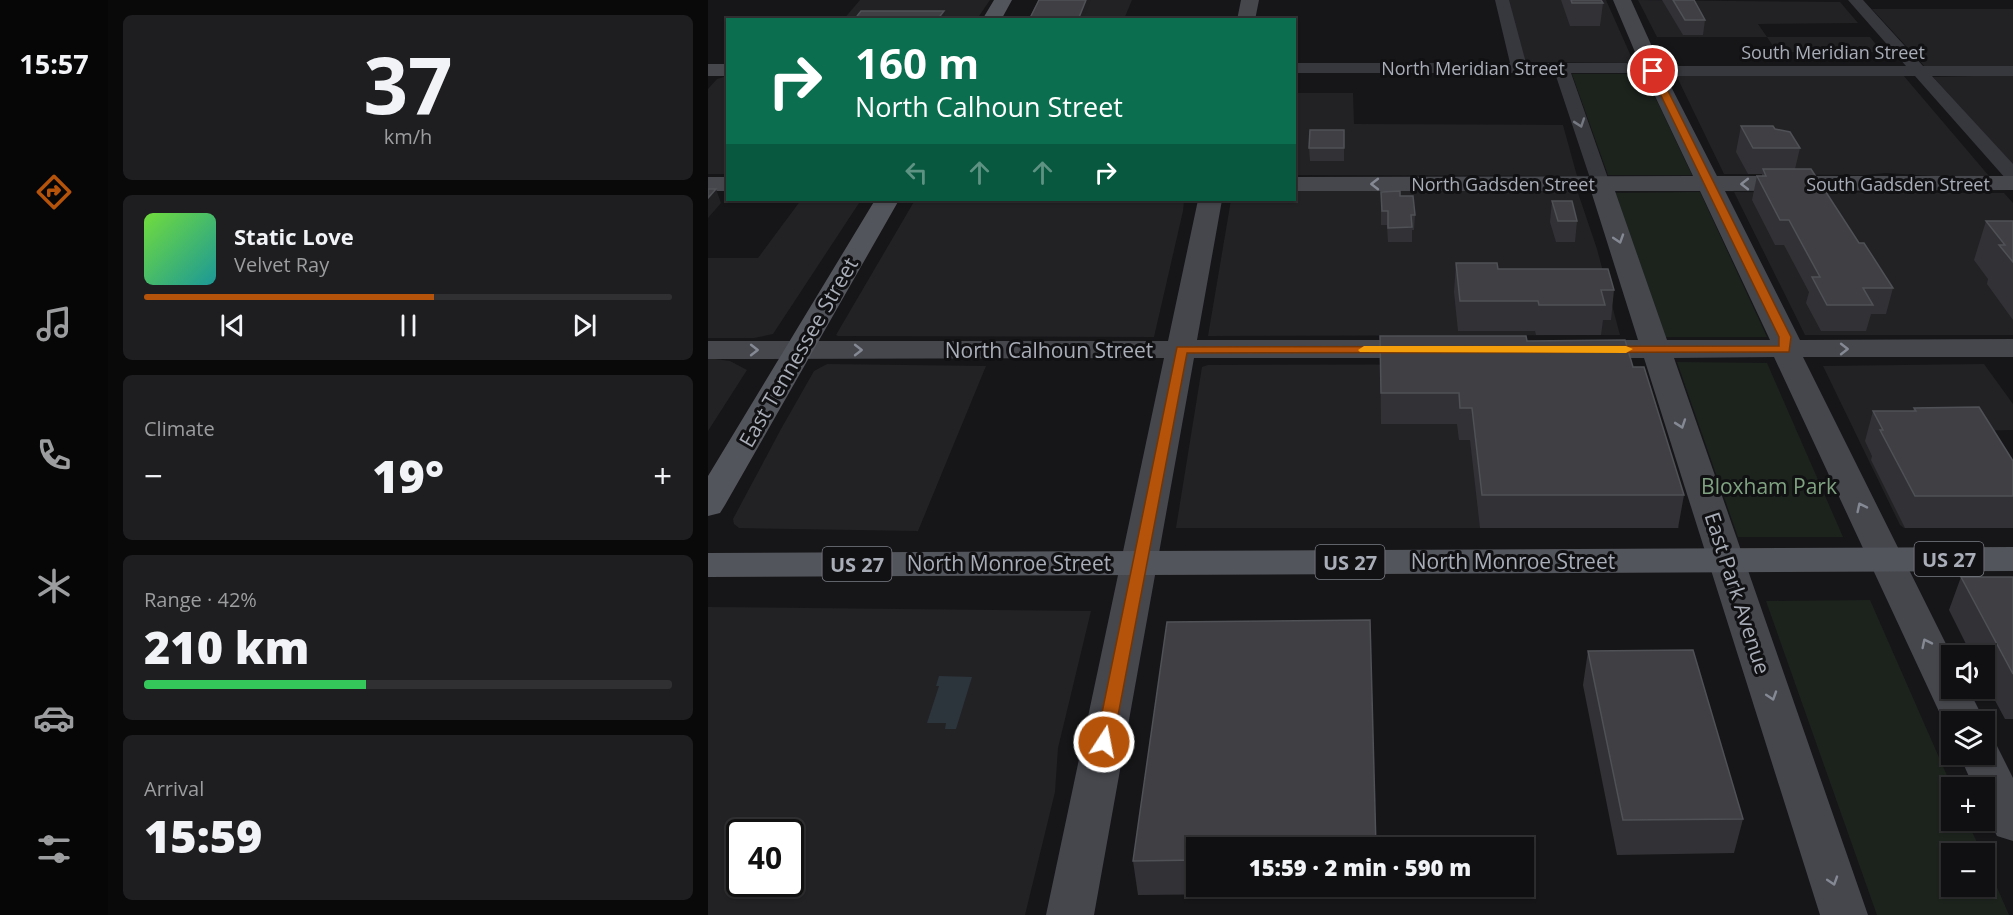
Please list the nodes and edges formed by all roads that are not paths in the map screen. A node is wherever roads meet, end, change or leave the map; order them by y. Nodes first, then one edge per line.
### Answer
1 (1003, 0) edge
2 (1250, 0) edge
3 (1502, 0) edge
4 (1622, 0) edge
5 (1855, 0) edge
6 (992, 18) edge
7 (1246, 18) edge
8 (1296, 68) edge
9 (1519, 68) junction
10 (1561, 68) junction
11 (1653, 69) junction
12 (1920, 71) junction
13 (2013, 71) edge
14 (2013, 175) edge
15 (2013, 183) edge
16 (708, 184) edge
17 (726, 184) edge
18 (1296, 184) edge
19 (1601, 184) junction
20 (1711, 184) junction
21 (886, 201) edge
22 (1210, 201) edge
23 (2013, 348) edge
24 (1553, 349) edge
25 (1656, 349) junction
26 (708, 350) edge
27 (800, 350) junction
28 (1182, 350) junction
29 (1449, 350) edge
30 (1785, 350) junction
31 (708, 505) edge
32 (2013, 559) edge
33 (1728, 560) junction
34 (1886, 560) junction
35 (1139, 563) junction
36 (708, 565) edge
37 (1960, 711) edge
38 (1985, 765) edge
39 (2013, 823) edge
40 (1070, 915) edge
41 (1844, 915) edge

1 - 6 main road
2 - 7 street
3 - 9 street
4 - 11 street
5 - 12 street
8 - 9 street, North Meridian Street
9 - 10 street, North Meridian Street
10 - 11 street, North Meridian Street
10 -> 19 street, East Park Avenue
11 - 12 street, South Meridian Street
11 - 20 street
12 - 13 street, South Meridian Street
12 - 14 street
15 -> 20 street, South Gadsden Street
16 - 17 street
19 -> 18 street, North Gadsden Street
19 - 20 street, North Gadsden Street
19 -> 25 street, East Park Avenue
20 - 30 street
21 - 27 main road, East Tennessee Street
22 - 28 street
30 -> 23 street
24 - 25 street
25 - 30 street
25 -> 33 street, East Park Avenue
26 -> 27 street, North Calhoun Street
27 -> 28 street, North Calhoun Street
27 - 31 main road, East Tennessee Street
28 - 29 street, North Calhoun Street
28 - 35 street
34 -> 30 street
32 - 34 main road, US 27
33 - 34 main road, North Monroe Street / US 27
33 - 35 main road, North Monroe Street / US 27
33 -> 41 street, East Park Avenue
37 -> 34 street
35 - 36 main road, North Monroe Street / US 27
35 - 40 street
38 - 39 street

